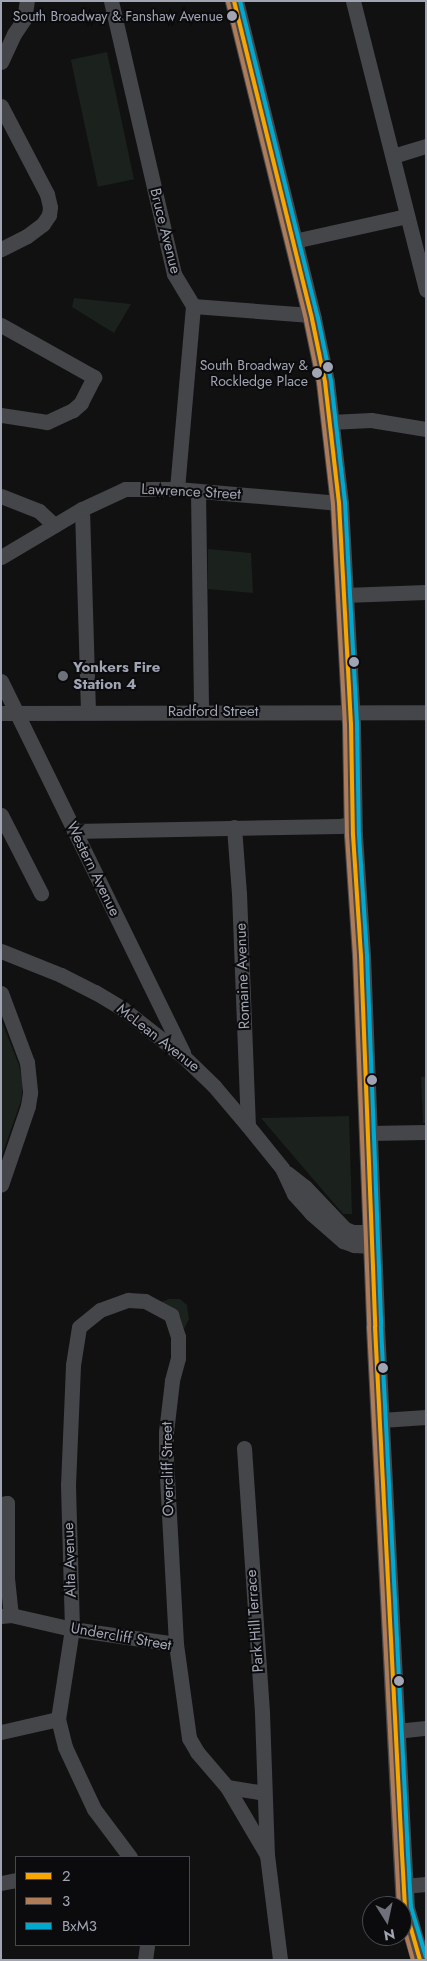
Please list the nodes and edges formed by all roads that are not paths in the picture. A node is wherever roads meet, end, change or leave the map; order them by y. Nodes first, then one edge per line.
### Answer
1 (27, 1) edge
2 (111, 1) edge
3 (234, 1) edge
4 (353, 1) edge
5 (1, 62) edge
6 (1, 106) edge
7 (426, 146) edge
8 (393, 156) junction
9 (407, 216) junction
10 (294, 241) junction
11 (1, 249) edge
12 (426, 290) edge
13 (193, 306) junction
14 (311, 315) junction
15 (1, 325) edge
16 (1, 414) edge
17 (330, 422) junction
18 (426, 428) edge
19 (177, 489) junction
20 (198, 491) junction
21 (1, 496) edge
22 (339, 503) junction
23 (82, 509) junction
24 (54, 525) junction
25 (1, 557) edge
26 (426, 592) edge
27 (344, 595) junction
28 (1, 680) edge
29 (88, 712) junction
30 (201, 712) junction
31 (351, 712) junction
32 (426, 712) edge
33 (1, 713) edge
34 (17, 713) junction
35 (1, 815) edge
36 (353, 824) junction
37 (234, 828) junction
38 (74, 831) junction
39 (41, 893) dead end
40 (1, 951) edge
41 (1, 993) edge
42 (184, 1057) junction
43 (248, 1126) junction
44 (426, 1132) edge
45 (368, 1133) junction
46 (1, 1185) edge
47 (372, 1239) junction
48 (154, 1306) joint
49 (426, 1416) edge
50 (381, 1420) junction
51 (244, 1448) dead end
52 (1, 1504) edge
53 (6, 1616) edge
54 (72, 1629) junction
55 (176, 1644) junction
56 (58, 1719) junction
57 (426, 1728) edge
58 (396, 1731) junction
59 (1, 1732) edge
60 (227, 1787) junction
61 (264, 1793) junction
62 (266, 1855) junction
63 (125, 1856) edge
64 (15, 1880) edge
65 (1, 1883) edge
66 (426, 1884) edge
67 (404, 1886) junction
68 (147, 1946) edge
69 (145, 1960) edge
70 (280, 1960) edge
71 (420, 1960) edge

1 - 5 street
2 - 13 street, Bruce Avenue
3 - 10 main road
4 - 8 street
6 - 11 street
7 - 8 street
8 - 9 street
9 - 10 street
9 - 12 street
10 - 14 main road
13 - 14 street
13 - 19 street
14 - 17 main road
15 - 16 street
17 - 18 street
17 - 22 main road
19 - 20 street, Lawrence Street
19 - 23 street, Lawrence Street
20 - 22 street, Lawrence Street
20 - 30 street
21 - 24 street
22 - 27 main road
23 - 24 street, Lawrence Street
23 - 29 street
24 - 25 street, Lawrence Street
26 - 27 street
27 - 31 main road
28 - 34 street, Western Avenue
29 - 30 street, Radford Street
29 - 34 street, Radford Street
30 - 31 street, Radford Street
31 - 32 street, Radford Street
31 - 36 main road
33 - 34 street, Radford Street
34 - 38 street, Western Avenue
35 - 39 street
36 - 37 street
36 - 45 main road
37 - 38 street
37 - 43 street, Romaine Avenue
38 - 42 street, Western Avenue
40 - 42 street, McLean Avenue
41 - 46 street
42 - 43 street, McLean Avenue
43 - 47 street, McLean Avenue
44 - 45 street
45 - 47 main road
47 - 50 main road
48 - 54 street, Alta Avenue
48 - 55 street, Overcliff Street
49 - 50 street
50 - 58 main road
51 - 61 street, Park Hill Terrace
52 - 53 street
53 - 54 street, Undercliff Street
54 - 55 street, Undercliff Street
54 - 56 street, Alta Avenue
55 - 60 street, Undercliff Street
56 - 59 street
56 - 63 street, Alta Avenue
57 - 58 street
58 - 67 main road
60 - 61 street
60 - 62 street, Undercliff Street
61 - 62 street, Undercliff Street
62 - 70 street, Undercliff Street
64 - 65 street
66 - 67 street
67 - 71 main road
68 - 69 street

